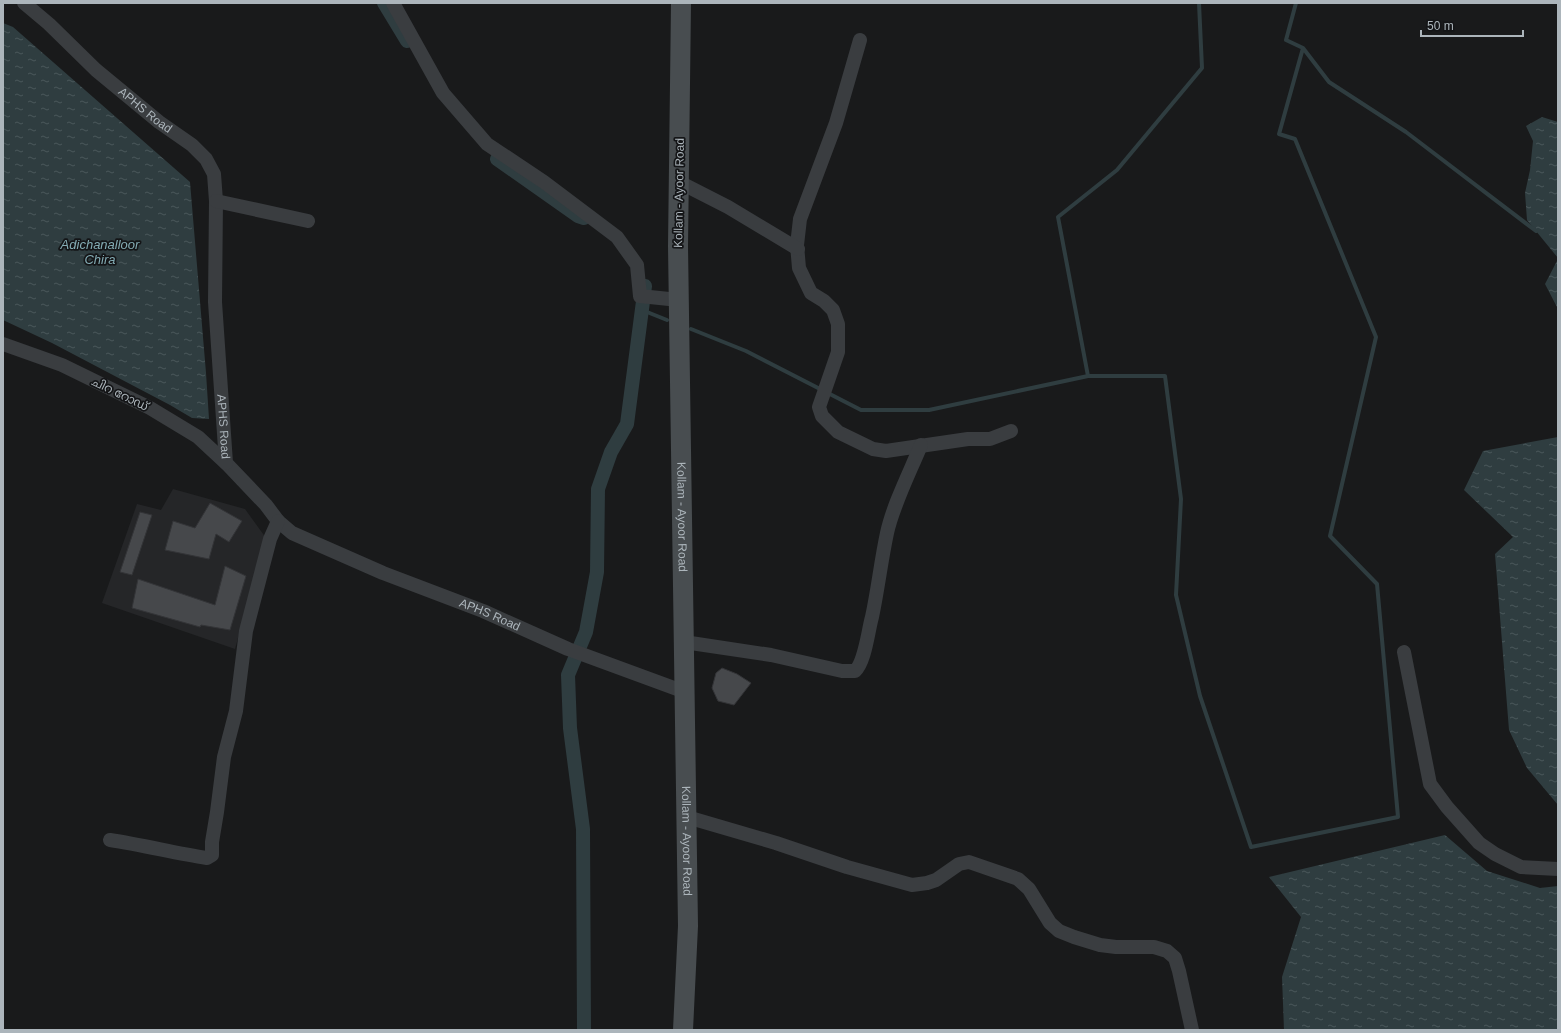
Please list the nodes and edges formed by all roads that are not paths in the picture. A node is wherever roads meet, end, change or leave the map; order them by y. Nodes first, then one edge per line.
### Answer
1 (24, 3) edge
2 (393, 3) edge
3 (681, 3) edge
4 (860, 40) dead end
5 (679, 182) junction
6 (216, 201) junction
7 (308, 221) dead end
8 (798, 250) junction
9 (679, 300) junction
10 (3, 344) edge
11 (1011, 431) dead end
12 (921, 445) junction
13 (226, 463) junction
14 (278, 521) junction
15 (684, 642) junction
16 (1404, 652) dead end
17 (685, 692) junction
18 (687, 818) junction
19 (110, 840) dead end
20 (1558, 870) edge
21 (683, 1030) edge
22 (1192, 1030) edge

1 - 6 street, APHS Road
2 - 9 street
3 - 5 main road, Kollam - Ayoor Road
4 - 8 street
5 - 8 street
5 - 9 main road, Kollam - Ayoor Road
6 - 7 street
6 - 13 street, APHS Road
8 - 12 street
9 - 15 main road, Kollam - Ayoor Road
10 - 13 street, ചിറ റോഡ്
11 - 12 street
12 - 15 street
13 - 14 street, APHS Road
14 - 17 street, APHS Road
14 - 19 street
15 - 17 main road, Kollam - Ayoor Road
16 - 20 street
17 - 18 main road, Kollam - Ayoor Road
18 - 21 main road, Kollam - Ayoor Road
18 - 22 street

